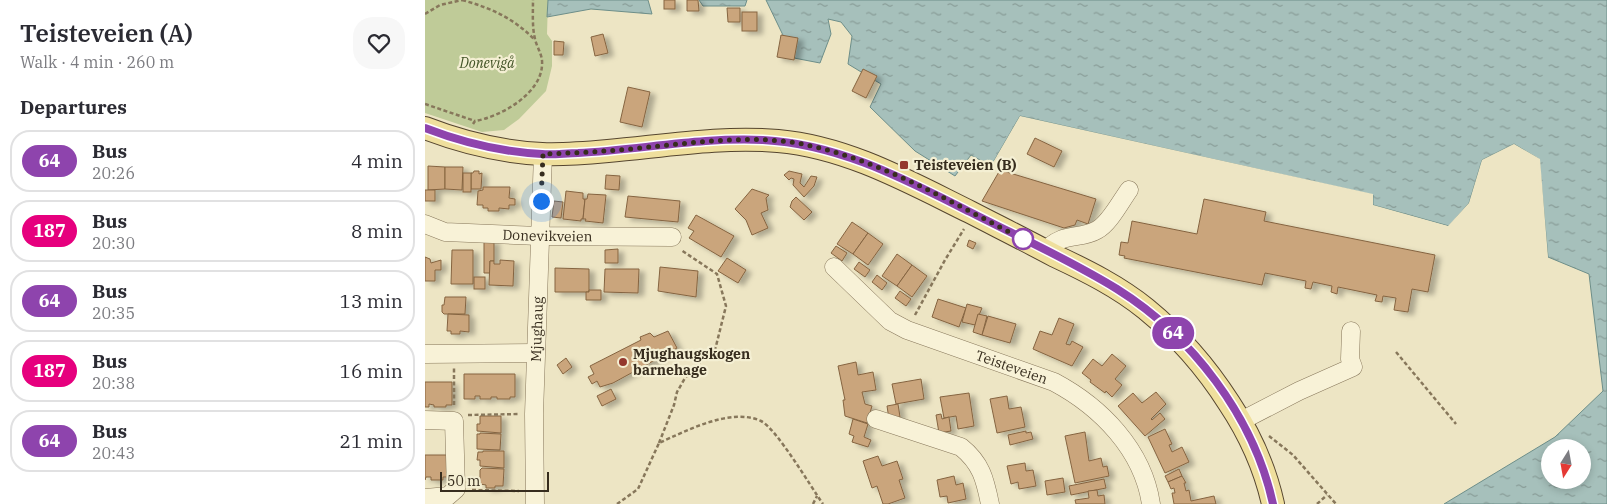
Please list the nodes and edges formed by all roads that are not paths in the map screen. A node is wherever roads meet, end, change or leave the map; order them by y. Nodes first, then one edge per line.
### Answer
1 (425, 128) edge
2 (543, 154) junction
3 (1129, 190) dead end
4 (425, 224) edge
5 (539, 236) junction
6 (666, 237) road end
7 (1046, 251) junction
8 (834, 267) dead end
9 (1351, 331) dead end
10 (535, 353) junction
11 (425, 354) edge
12 (876, 419) dead end
13 (425, 420) edge
14 (1241, 421) junction
15 (425, 498) edge
16 (535, 498) edge
17 (990, 504) edge
18 (1151, 504) edge
19 (1273, 504) edge

1 - 2 main road
2 - 5 street, Mjughaug
2 - 7 main road
3 - 7 street
4 - 5 street, Donevikveien
5 - 6 street, Donevikveien
5 - 10 street, Mjughaug
7 - 14 main road
8 - 18 street, Teisteveien
9 - 14 street
10 - 11 street
10 - 16 street, Mjughaug
12 - 17 street
13 - 15 street
14 - 19 main road

